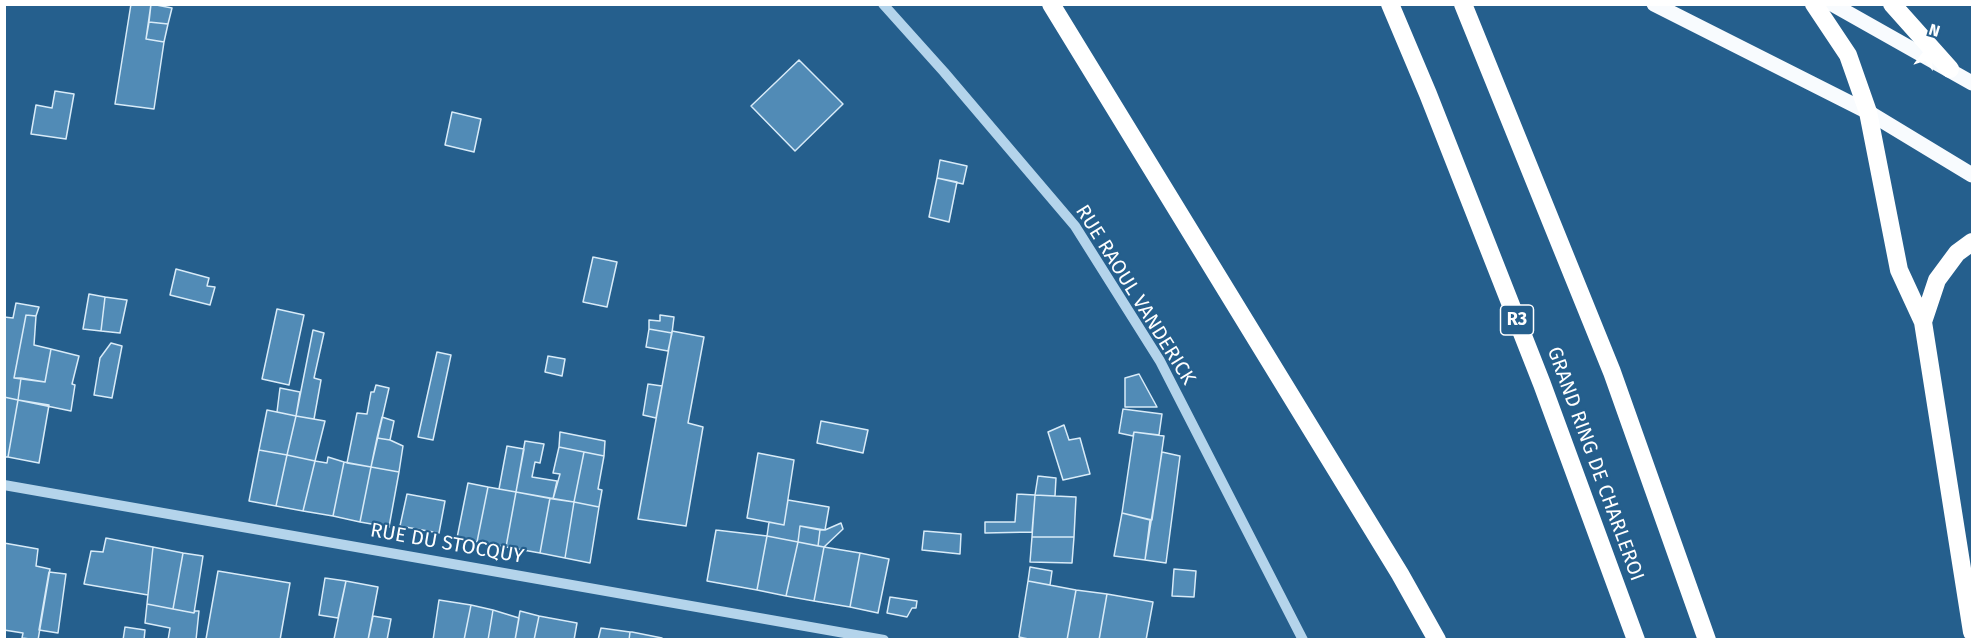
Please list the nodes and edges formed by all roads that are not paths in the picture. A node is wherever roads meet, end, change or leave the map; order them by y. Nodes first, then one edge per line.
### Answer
1 (883, 4) edge
2 (1051, 4) edge
3 (1390, 4) edge
4 (1463, 4) edge
5 (1654, 4) edge
6 (1814, 4) edge
7 (1832, 4) edge
8 (1892, 4) edge
9 (1950, 69) junction
10 (1972, 83) edge
11 (1868, 112) junction
12 (1972, 175) edge
13 (1972, 242) edge
14 (1923, 322) junction
15 (4, 485) edge
16 (1972, 632) edge
17 (884, 639) edge
18 (1303, 639) edge
19 (1437, 639) edge
20 (1636, 639) edge
21 (1707, 639) edge

1 - 18 street, RUE RAOUL VANDERICK
2 - 19 highway
3 - 20 highway, GRAND RING DE CHARLEROI / R3
4 - 21 highway
5 - 11 main road
6 - 11 highway
7 - 9 main road
8 - 9 highway
9 - 10 main road
11 - 12 main road
11 - 14 highway
13 - 14 highway
14 - 16 highway
15 - 17 street, RUE DU STOCQUY

